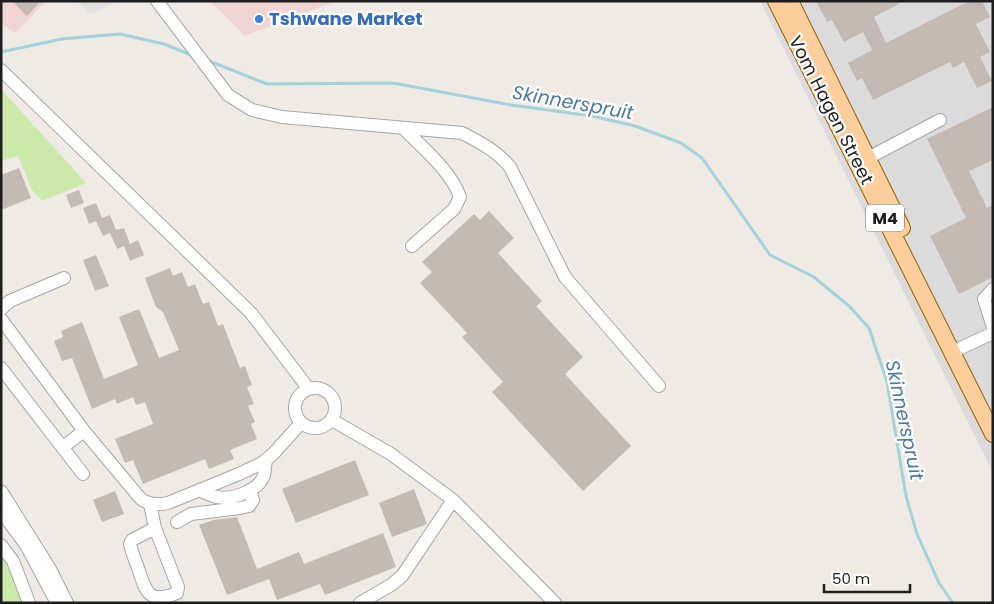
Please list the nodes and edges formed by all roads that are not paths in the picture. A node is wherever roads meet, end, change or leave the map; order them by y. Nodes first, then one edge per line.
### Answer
1 (157, 1) edge
2 (776, 1) edge
3 (790, 1) edge
4 (4, 73) edge
5 (940, 120) dead end
6 (403, 128) junction
7 (868, 158) junction
8 (412, 246) dead end
9 (64, 278) dead end
10 (993, 289) edge
11 (1, 309) edge
12 (1, 319) edge
13 (993, 327) edge
14 (993, 333) edge
15 (957, 350) junction
16 (1, 368) edge
17 (659, 386) dead end
18 (308, 388) junction
19 (993, 411) edge
20 (332, 420) junction
21 (301, 423) junction
22 (84, 431) junction
23 (993, 434) edge
24 (63, 447) junction
25 (266, 460) junction
26 (83, 474) dead end
27 (199, 490) junction
28 (250, 490) junction
29 (1, 491) edge
30 (453, 500) junction
31 (150, 504) junction
32 (1, 511) edge
33 (177, 522) dead end
34 (155, 528) junction
35 (1, 545) edge
36 (29, 603) edge
37 (57, 603) edge
38 (67, 603) edge
39 (360, 603) edge
40 (555, 603) edge

1 - 6 street
2 - 15 main road, Vom Hagen Street / M4
3 - 7 main road, Vom Hagen Street / M4
4 - 18 street
5 - 7 street
6 - 8 street
6 - 17 street
7 - 15 main road, Vom Hagen Street / M4
9 - 11 street
10 - 13 street
12 - 22 street
14 - 15 street
15 - 19 main road, Vom Hagen Street / M4
15 - 23 main road, Vom Hagen Street / M4
16 - 24 street
18 - 20 street
18 - 21 street
20 - 21 street
20 - 30 street
21 - 25 street
22 - 24 street
22 - 31 street
24 - 26 street
25 - 27 street
25 - 28 street
27 - 28 street
27 - 31 street
28 - 33 street
29 - 38 street
30 - 39 street
30 - 40 street
31 - 34 street
32 - 37 street
34 - 34 street
35 - 36 street

